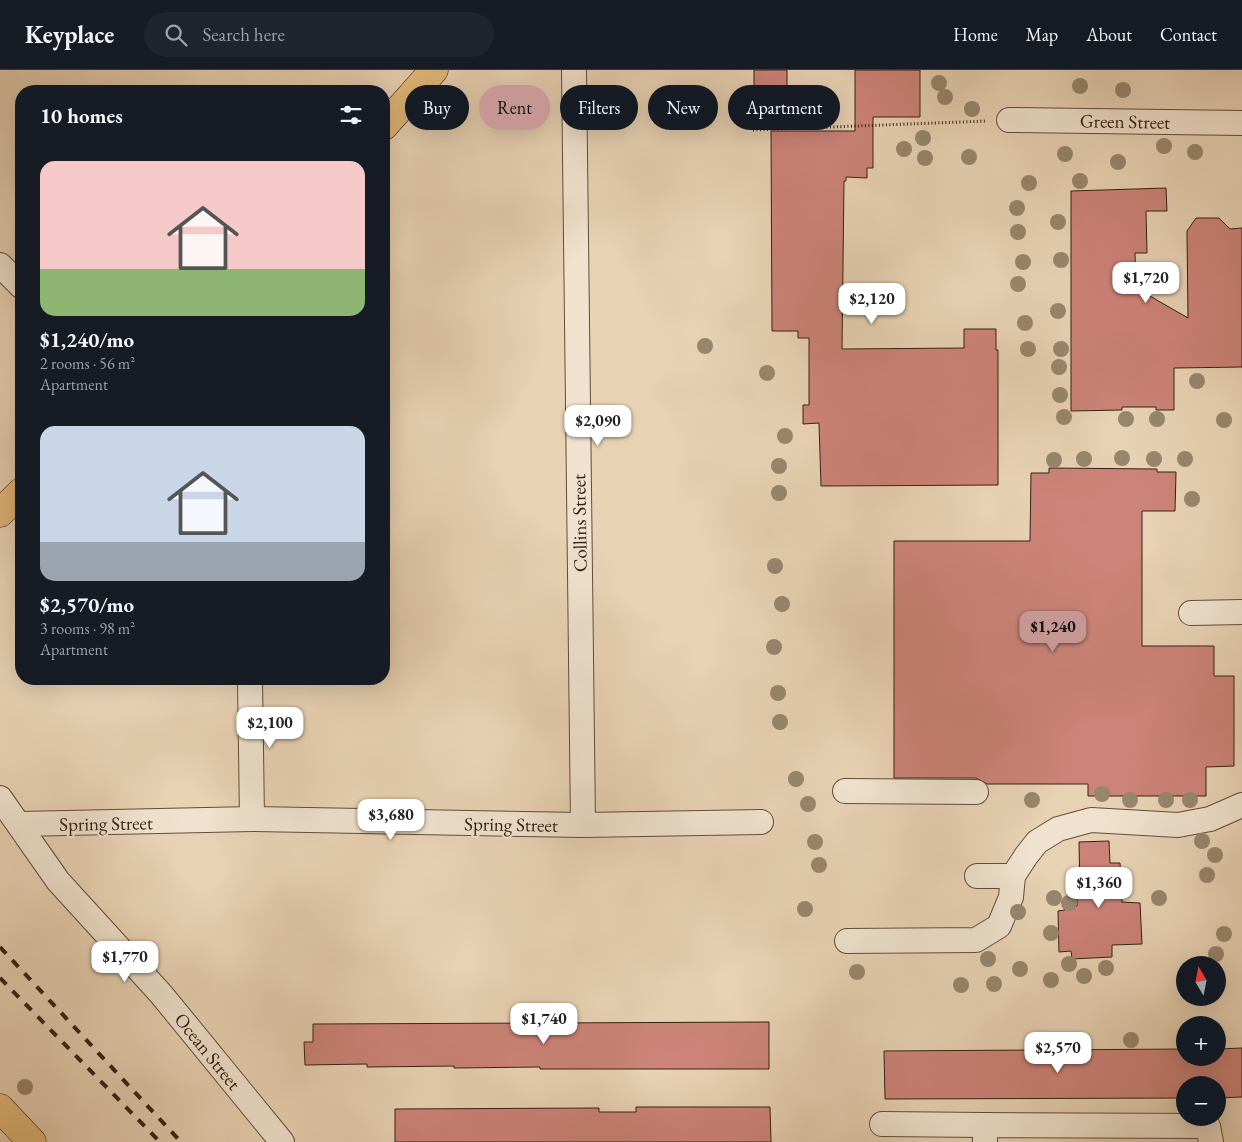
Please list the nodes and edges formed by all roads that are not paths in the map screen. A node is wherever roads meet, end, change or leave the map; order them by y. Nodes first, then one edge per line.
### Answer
1 (434, 70) edge
2 (574, 70) edge
3 (390, 119) edge
4 (1009, 120) road end
5 (1242, 123) edge
6 (0, 265) edge
7 (15, 280) edge
8 (15, 498) edge
9 (0, 513) edge
10 (1242, 612) edge
11 (1191, 613) dead end
12 (250, 685) edge
13 (845, 791) dead end
14 (976, 792) dead end
15 (0, 798) edge
16 (1242, 805) edge
17 (252, 820) junction
18 (761, 822) dead end
19 (20, 824) junction
20 (583, 825) junction
21 (977, 876) dead end
22 (1013, 876) junction
23 (847, 941) dead end
24 (0, 1108) edge
25 (882, 1124) dead end
26 (985, 1133) edge
27 (25, 1135) edge
28 (282, 1142) edge
29 (1211, 1142) edge

1 - 3 main road
2 - 20 street, Collins Street
4 - 5 street, Green Street
6 - 7 street
8 - 9 main road
10 - 11 street
12 - 17 street
13 - 14 street
15 - 19 street, Ocean Street
16 - 22 street
17 - 19 street, Spring Street
17 - 20 street, Spring Street
18 - 20 street, Spring Street
19 - 28 street, Ocean Street
21 - 22 street
22 - 23 street
24 - 27 main road
25 - 26 street
26 - 29 street

